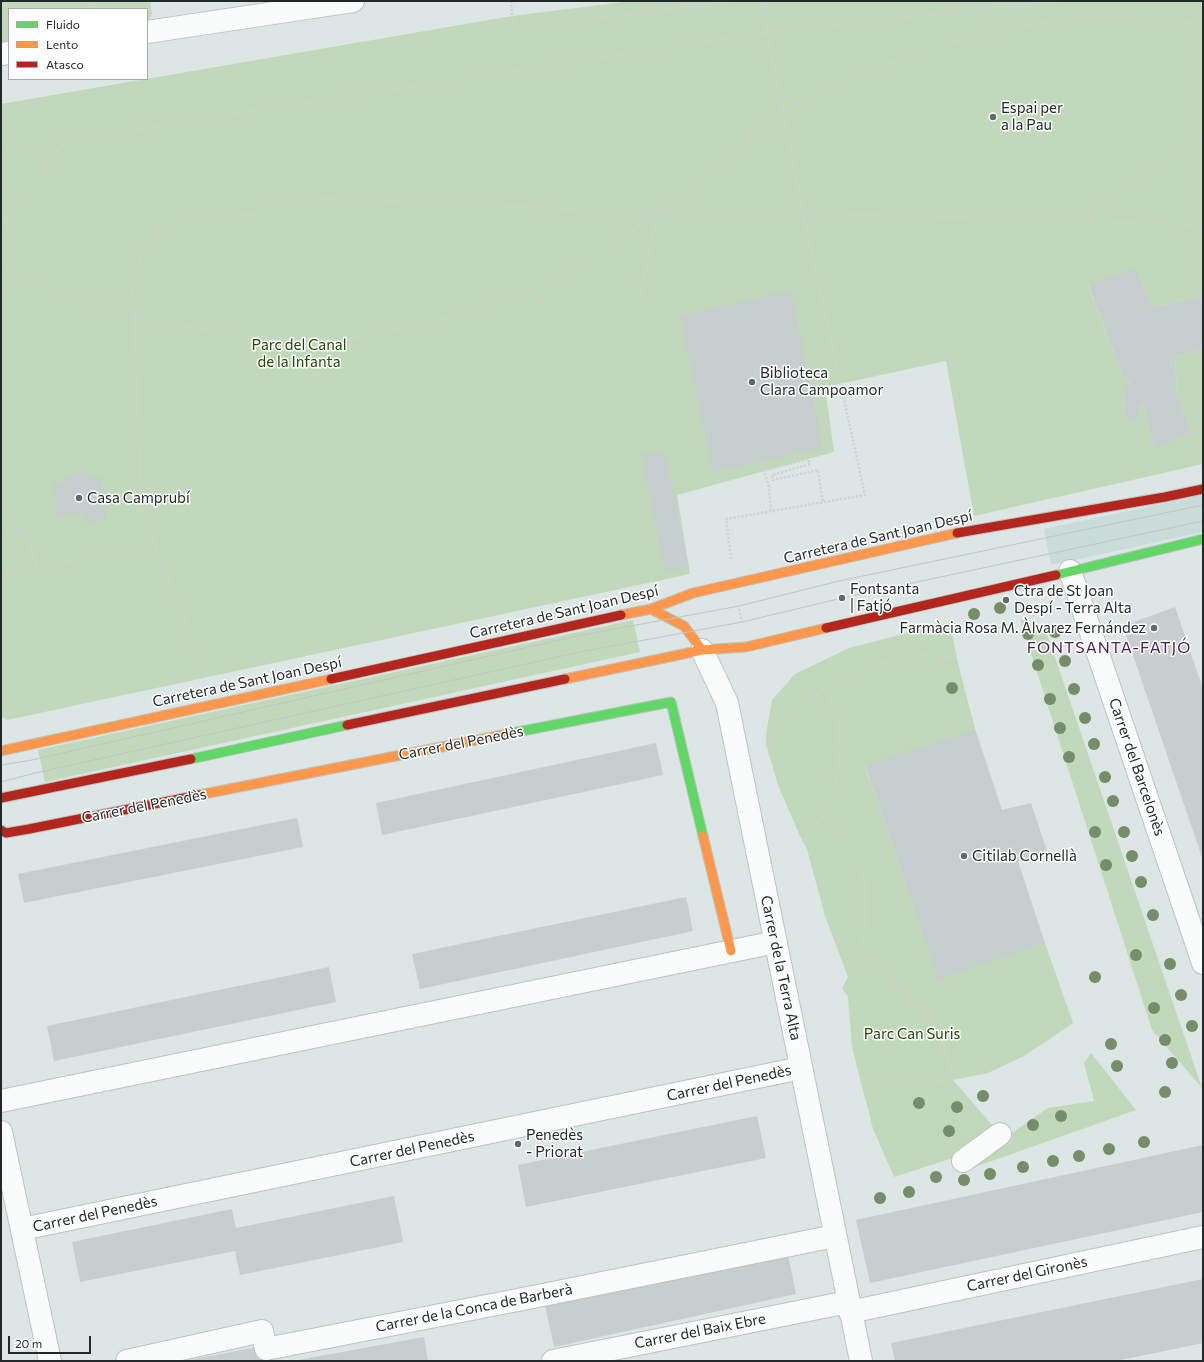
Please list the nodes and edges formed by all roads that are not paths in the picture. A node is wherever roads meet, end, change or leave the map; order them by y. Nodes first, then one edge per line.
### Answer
1 (353, 1) edge
2 (148, 32) edge
3 (1203, 489) edge
4 (1203, 539) edge
5 (1070, 571) junction
6 (651, 609) junction
7 (702, 650) junction
8 (1, 751) edge
9 (1, 798) edge
10 (1, 830) edge
11 (776, 942) junction
12 (731, 951) junction
13 (1203, 962) edge
14 (801, 1068) junction
15 (1, 1101) edge
16 (1, 1132) edge
17 (1000, 1134) dead end
18 (963, 1161) dead end
19 (22, 1229) junction
20 (835, 1236) junction
21 (1203, 1237) edge
22 (849, 1307) junction
23 (50, 1361) edge
24 (127, 1361) edge
25 (552, 1361) edge
26 (861, 1361) edge

1 - 2 street
3 - 6 street, Carretera de Sant Joan Despí
4 - 5 street
5 - 7 street
5 - 13 street, Carrer del Barcelonès
6 - 7 street
6 - 8 street, Carretera de Sant Joan Despí
7 - 9 street
7 - 11 street, Carrer de la Terra Alta
10 - 12 street, Carrer del Penedès
11 - 12 street
11 - 14 street, Carrer de la Terra Alta
12 - 15 street
14 - 19 street, Carrer del Penedès
14 - 20 street, Carrer de la Terra Alta
16 - 19 street
17 - 18 street
19 - 23 street
20 - 22 street, Carrer de la Terra Alta
20 - 24 street, Carrer de la Conca de Barberà
21 - 22 street, Carrer del Gironès
22 - 25 street, Carrer del Baix Ebre
22 - 26 street, Carrer de la Terra Alta

